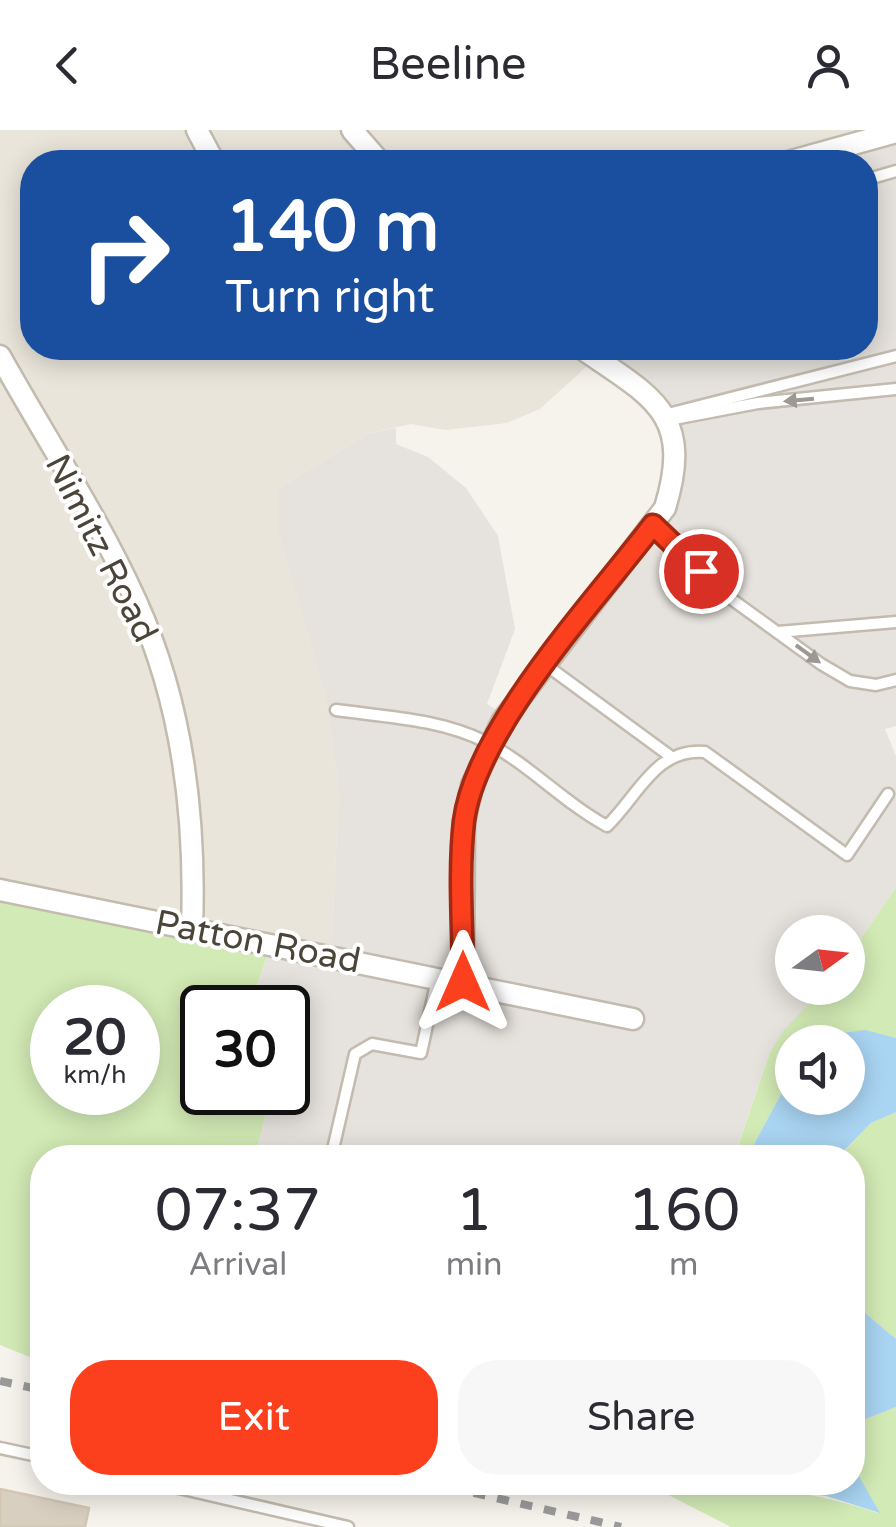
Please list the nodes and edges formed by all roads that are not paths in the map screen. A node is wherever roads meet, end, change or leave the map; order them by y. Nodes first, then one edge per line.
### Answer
1 (352, 130) edge
2 (896, 132) edge
3 (370, 150) edge
4 (831, 150) edge
5 (0, 356) edge
6 (896, 356) edge
7 (599, 360) edge
8 (896, 390) edge
9 (666, 417) junction
10 (653, 525) junction
11 (896, 622) edge
12 (777, 632) junction
13 (546, 666) junction
14 (896, 680) edge
15 (336, 710) dead end
16 (490, 744) junction
17 (670, 756) junction
18 (888, 794) dead end
19 (0, 890) edge
20 (192, 928) junction
21 (437, 978) junction
22 (463, 982) junction
23 (634, 1018) dead end
24 (334, 1145) edge
25 (0, 1448) edge
26 (30, 1454) edge
27 (209, 1495) edge
28 (348, 1527) edge

1 - 3 street
2 - 4 street
5 - 20 street, Nimitz Road
6 - 9 lane
7 - 9 street
8 -> 9 lane
9 - 10 street
10 - 12 lane
10 - 13 street
11 - 12 lane
12 -> 14 lane
13 - 16 street
13 - 17 lane
15 - 16 lane
16 - 17 lane
16 - 22 street
17 - 18 lane
19 - 20 street, Patton Road
20 - 21 street, Patton Road
21 - 22 street, Patton Road
21 - 24 lane
22 - 23 street, Patton Road
25 - 26 lane
27 - 28 lane

